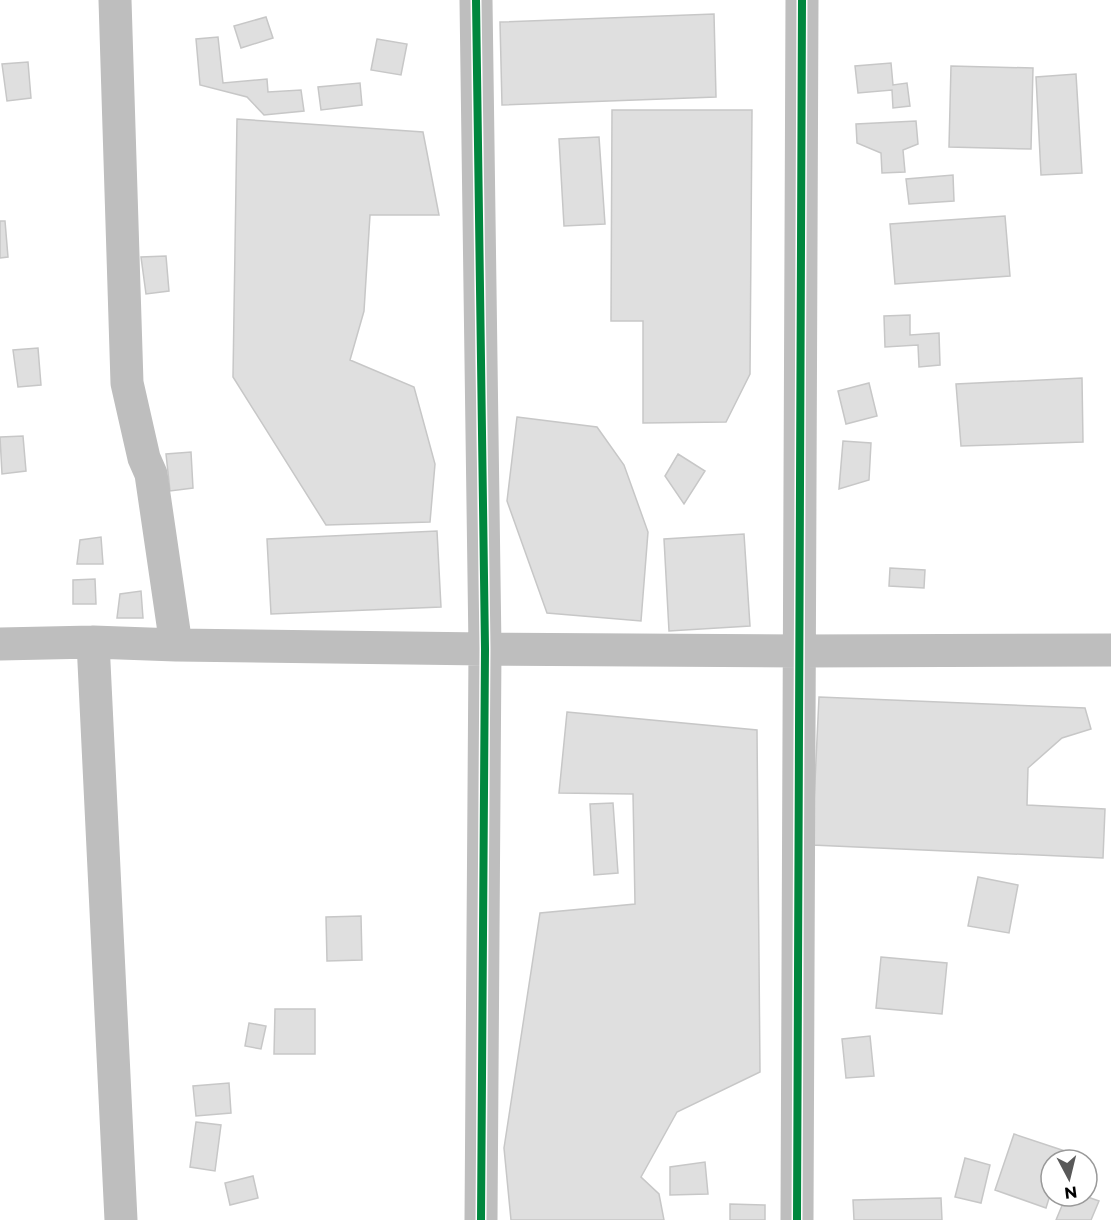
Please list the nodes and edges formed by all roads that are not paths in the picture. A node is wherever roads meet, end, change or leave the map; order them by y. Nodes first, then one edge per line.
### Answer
1 (115, 0) edge
2 (476, 0) edge
3 (802, 0) edge
4 (93, 642) junction
5 (0, 644) edge
6 (176, 645) junction
7 (485, 649) junction
8 (1111, 650) edge
9 (800, 651) junction
10 (121, 1220) edge
11 (481, 1220) edge
12 (797, 1220) edge

1 - 6 street
2 - 7 street
3 - 9 street
4 - 5 street
4 - 6 street
4 - 10 street
6 - 7 street
7 - 9 street
7 - 11 street
8 - 9 street
9 - 12 street

